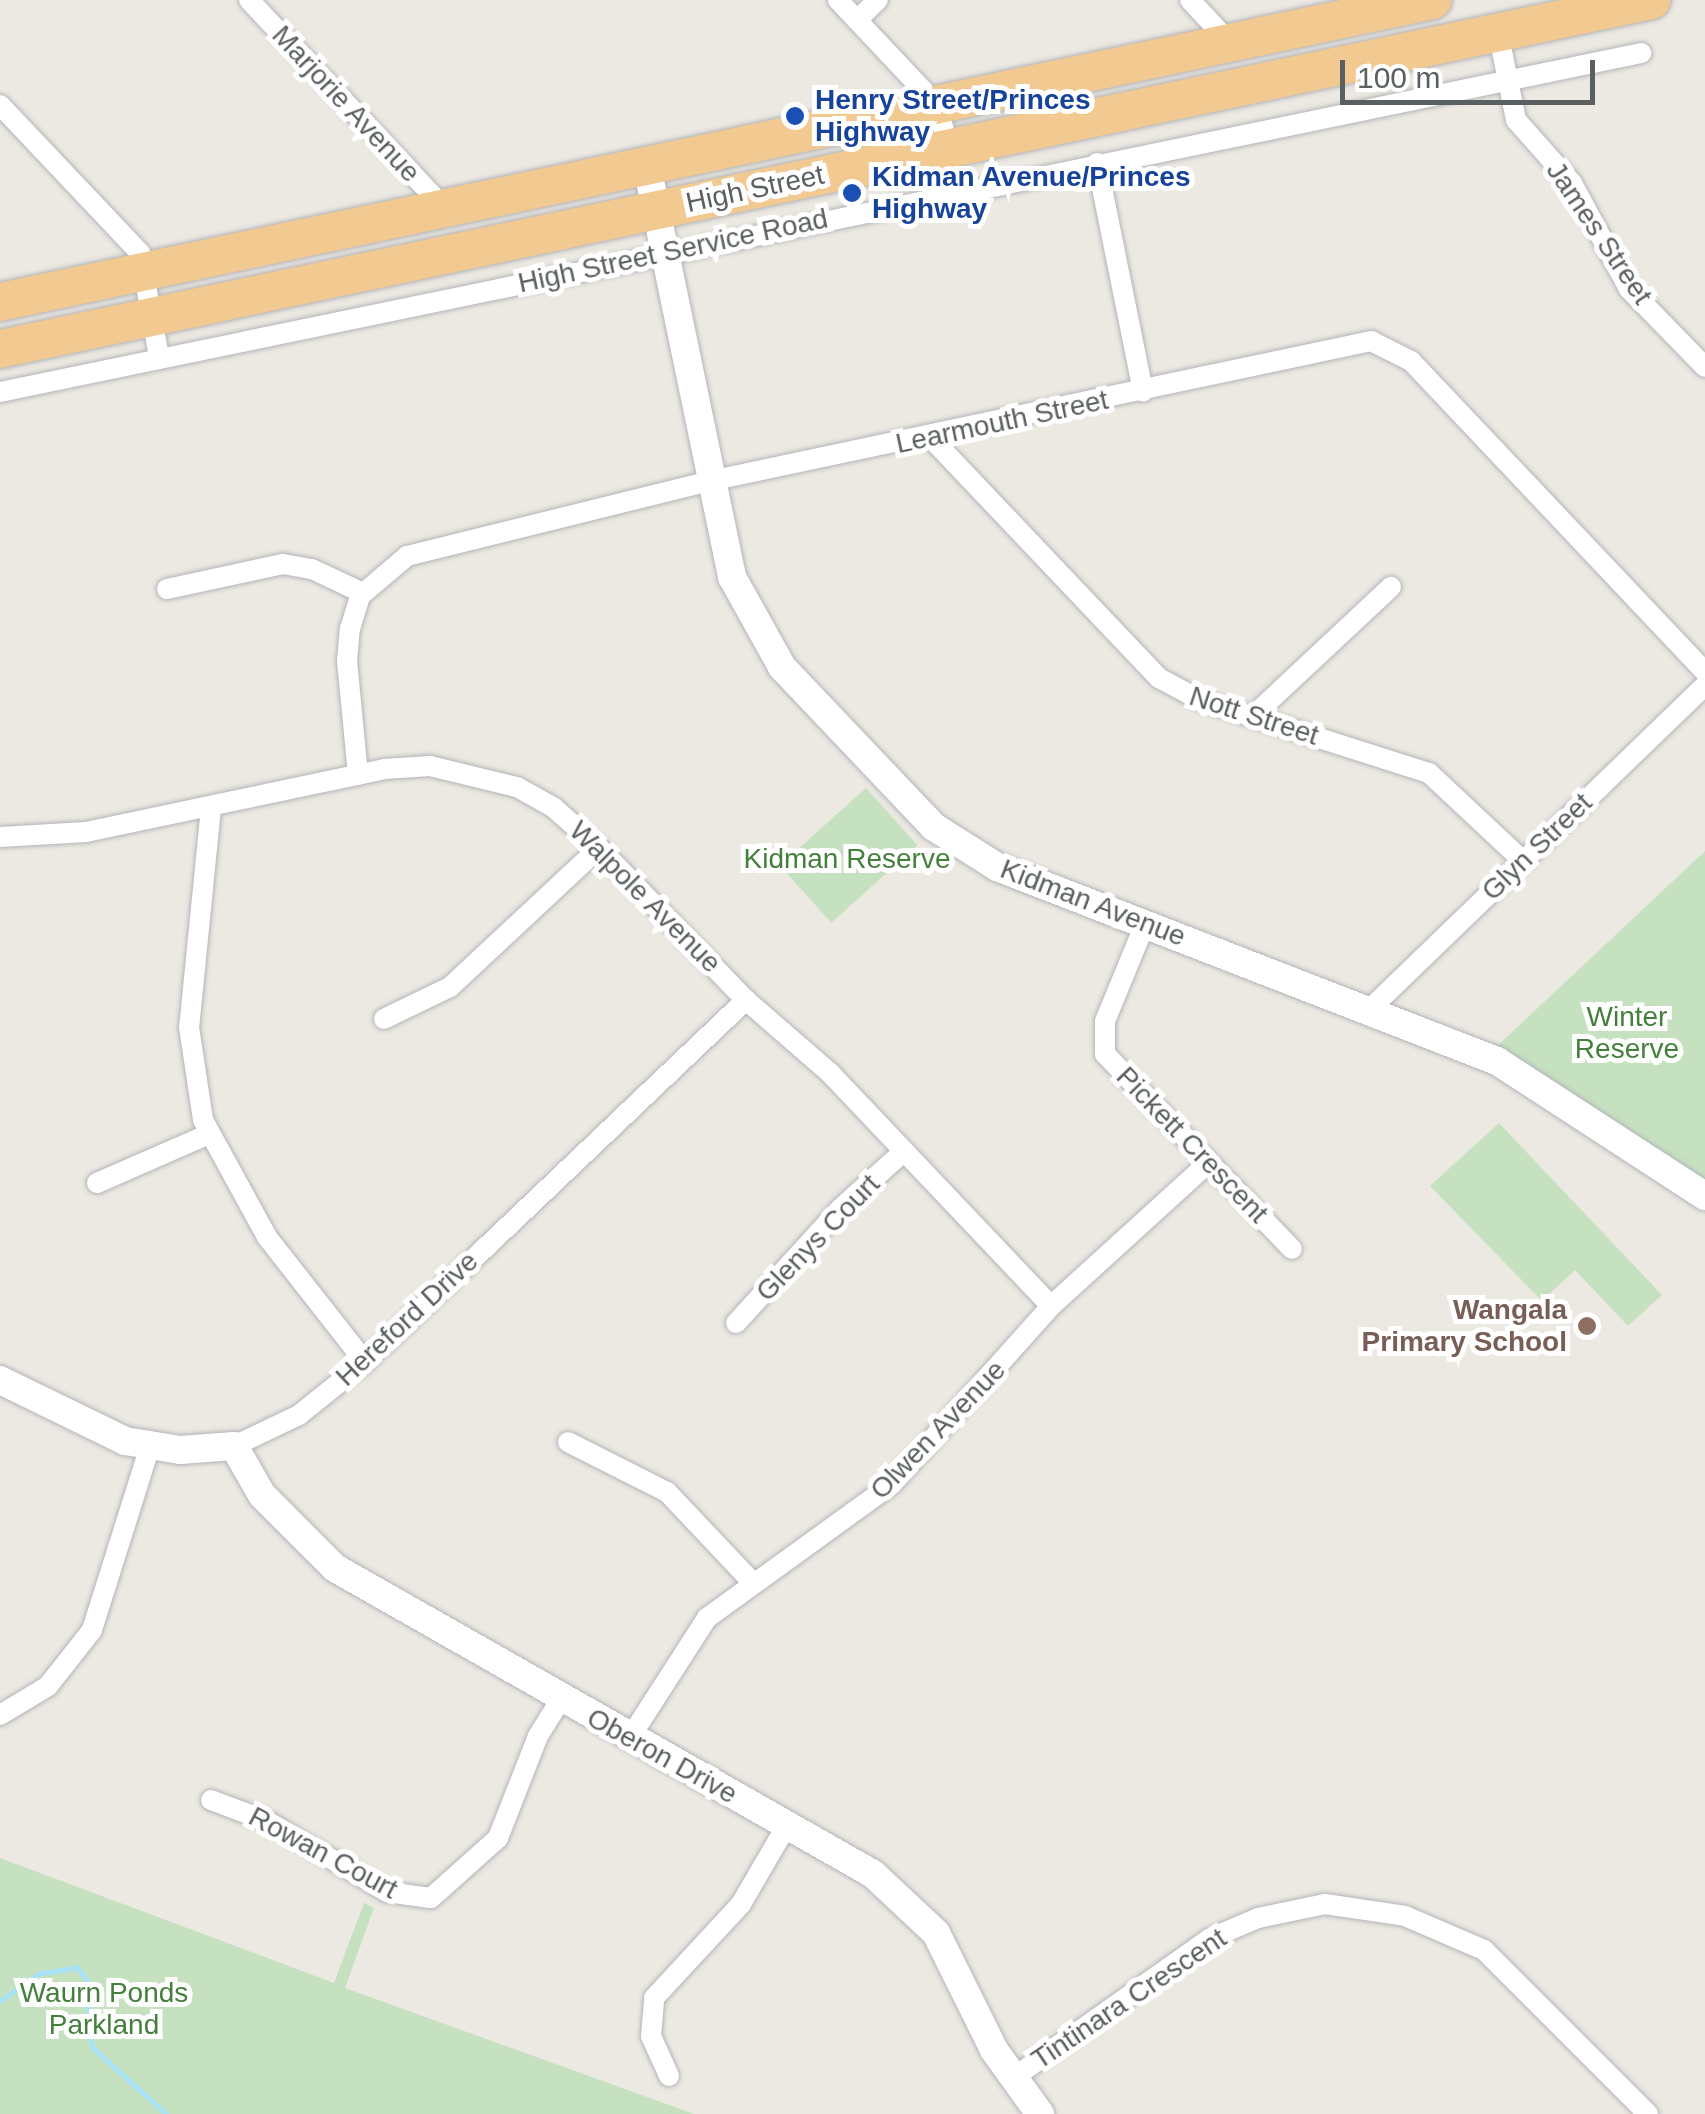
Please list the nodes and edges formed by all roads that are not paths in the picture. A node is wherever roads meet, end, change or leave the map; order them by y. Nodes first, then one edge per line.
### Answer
1 (249, 0) edge
2 (838, 0) edge
3 (878, 0) edge
4 (1190, 0) edge
5 (1433, 0) edge
6 (1652, 0) edge
7 (1499, 16) edge
8 (857, 20) junction
9 (1230, 43) junction
10 (1641, 53) dead end
11 (1503, 78) junction
12 (0, 105) edge
13 (937, 105) junction
14 (949, 148) junction
15 (1097, 163) junction
16 (647, 166) junction
17 (444, 208) junction
18 (656, 210) junction
19 (664, 256) junction
20 (144, 272) junction
21 (0, 302) edge
22 (152, 317) junction
23 (0, 349) edge
24 (159, 357) junction
25 (1705, 368) edge
26 (1143, 391) junction
27 (0, 392) edge
28 (932, 439) junction
29 (710, 481) junction
30 (1391, 588) dead end
31 (167, 589) dead end
32 (363, 592) junction
33 (1705, 672) edge
34 (1705, 685) edge
35 (1253, 716) junction
36 (358, 775) junction
37 (211, 808) junction
38 (0, 836) edge
39 (599, 848) junction
40 (1522, 862) junction
41 (1146, 924) junction
42 (746, 1000) junction
43 (1370, 1009) junction
44 (384, 1020) dead end
45 (210, 1134) junction
46 (902, 1154) junction
47 (1208, 1164) junction
48 (97, 1182) dead end
49 (1705, 1196) edge
50 (1292, 1249) dead end
51 (1051, 1306) junction
52 (736, 1324) dead end
53 (365, 1362) junction
54 (0, 1380) edge
55 (568, 1442) dead end
56 (150, 1446) junction
57 (234, 1446) junction
58 (752, 1582) junction
59 (561, 1699) junction
60 (0, 1716) edge
61 (631, 1736) junction
62 (211, 1800) dead end
63 (788, 1825) junction
64 (669, 2076) dead end
65 (1012, 2078) junction
66 (1040, 2114) edge
67 (1648, 2114) edge

1 - 17 street, Marjorie Avenue
2 - 8 street
3 - 8 street
4 - 9 street
5 - 9 highway, High Street
6 - 7 highway, High Street
7 - 11 street, James Street
7 - 14 highway, High Street
8 - 13 street
9 - 13 highway, High Street
10 - 11 street, High Street Service Road
11 - 15 street, High Street Service Road
11 - 25 street, James Street
12 - 20 street
13 - 14 street
13 - 16 highway, High Street
14 - 18 highway, High Street
15 - 19 street, High Street Service Road
15 - 26 street
16 - 17 highway, High Street
16 - 18 street, Kidman Avenue
17 - 20 highway, High Street
18 - 19 street, Kidman Avenue
18 - 22 highway, High Street
19 - 24 street, High Street Service Road
19 - 29 street, Kidman Avenue
20 - 21 highway, High Street
20 - 22 street
22 - 23 highway, High Street
22 - 24 street
24 - 27 street, High Street Service Road
26 - 28 street, Learmouth Street
26 - 33 street, Learmouth Street
28 - 29 street, Learmouth Street
28 - 35 street, Nott Street
29 - 32 street, Learmouth Street
29 - 41 street, Kidman Avenue
30 - 35 street
31 - 32 street
32 - 36 street
34 - 40 street, Glyn Street
35 - 40 street, Nott Street
36 - 37 street, Walpole Avenue
36 - 39 street, Walpole Avenue
37 - 38 street, Walpole Avenue
37 - 45 street
39 - 42 street, Walpole Avenue
39 - 44 street
40 - 43 street, Glyn Street
41 - 43 street, Kidman Avenue
41 - 47 street, Pickett Crescent
42 - 46 street, Walpole Avenue
42 - 53 street, Hereford Drive
43 - 49 street, Kidman Avenue
45 - 48 street
45 - 53 street
46 - 51 street, Walpole Avenue
46 - 52 street, Glenys Court
47 - 50 street, Pickett Crescent
47 - 51 street, Olwen Avenue
51 - 58 street, Olwen Avenue
53 - 57 street, Hereford Drive
54 - 56 street, Hereford Drive
55 - 58 street
56 - 57 street, Hereford Drive
56 - 60 street
57 - 59 street, Oberon Drive
58 - 61 street, Olwen Avenue
59 - 61 street, Oberon Drive
59 - 62 street, Rowan Court
61 - 63 street, Oberon Drive
63 - 64 street
63 - 65 street, Oberon Drive
65 - 66 street, Oberon Drive
65 - 67 street, Tintinara Crescent

